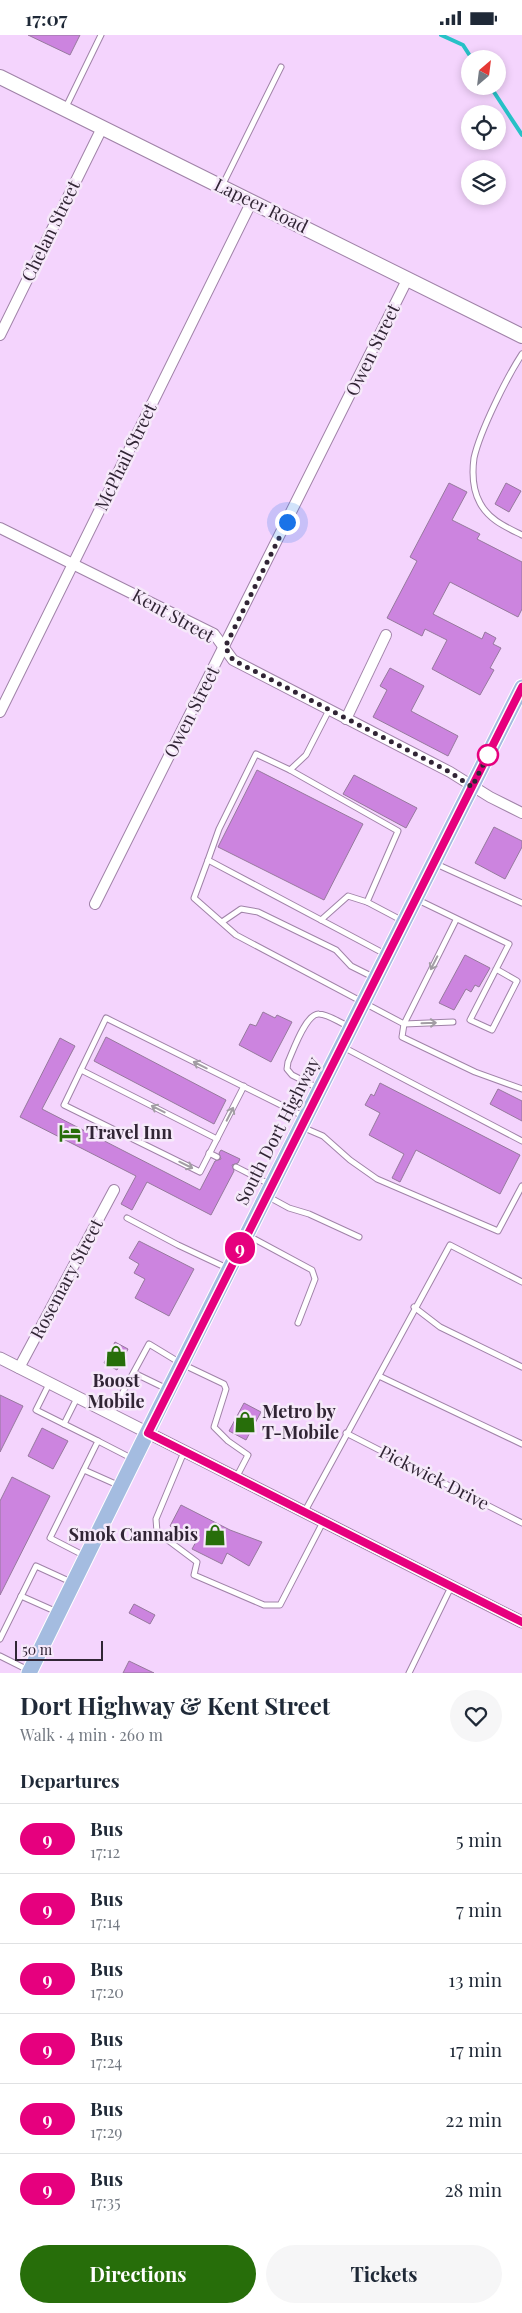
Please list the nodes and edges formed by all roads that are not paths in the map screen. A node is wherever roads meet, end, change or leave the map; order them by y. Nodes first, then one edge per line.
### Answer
1 (101, 35) edge
2 (281, 67) dead end
3 (0, 77) edge
4 (65, 109) junction
5 (102, 127) junction
6 (222, 187) junction
7 (252, 201) junction
8 (408, 278) junction
9 (0, 335) edge
10 (522, 336) edge
11 (522, 354) edge
12 (0, 528) edge
13 (522, 535) edge
14 (73, 564) junction
15 (386, 635) dead end
16 (225, 647) junction
17 (522, 687) edge
18 (329, 711) junction
19 (0, 712) edge
20 (346, 719) junction
21 (290, 770) junction
22 (472, 787) junction
23 (522, 813) edge
24 (208, 860) junction
25 (434, 863) junction
26 (416, 899) junction
27 (521, 901) edge
28 (367, 902) junction
29 (95, 904) dead end
30 (456, 919) junction
31 (321, 920) junction
32 (222, 922) junction
33 (404, 922) junction
34 (387, 956) junction
35 (496, 969) junction
36 (376, 978) junction
37 (364, 1002) junction
38 (453, 1023) dead end
39 (404, 1024) junction
40 (351, 1028) junction
41 (341, 1047) junction
42 (81, 1070) junction
43 (244, 1087) junction
44 (320, 1089) junction
45 (522, 1089) edge
46 (304, 1122) junction
47 (217, 1139) junction
48 (522, 1141) edge
49 (209, 1153) junction
50 (217, 1157) dead end
51 (236, 1167) dead end
52 (522, 1186) edge
53 (114, 1190) dead end
54 (269, 1191) junction
55 (127, 1218) dead end
56 (247, 1235) junction
57 (359, 1237) dead end
58 (230, 1269) junction
59 (522, 1282) edge
60 (414, 1307) junction
61 (298, 1323) dead end
62 (0, 1357) edge
63 (182, 1364) junction
64 (522, 1367) edge
65 (19, 1368) junction
66 (134, 1373) junction
67 (379, 1376) junction
68 (49, 1384) junction
69 (169, 1390) junction
70 (78, 1398) junction
71 (111, 1414) junction
72 (64, 1424) junction
73 (148, 1433) junction
74 (346, 1433) junction
75 (98, 1441) junction
76 (522, 1444) edge
77 (185, 1452) junction
78 (134, 1460) junction
79 (84, 1470) junction
80 (236, 1478) junction
81 (121, 1487) junction
82 (304, 1513) junction
83 (323, 1522) junction
84 (522, 1523) edge
85 (86, 1557) junction
86 (74, 1583) junction
87 (452, 1587) junction
88 (22, 1595) junction
89 (59, 1613) junction
90 (521, 1620) edge
91 (0, 1639) edge
92 (0, 1656) edge
93 (30, 1672) edge
94 (409, 1673) edge

1 - 4 lane
2 - 6 lane
3 - 4 main road, Lapeer Road
4 - 5 main road, Lapeer Road
5 - 6 main road, Lapeer Road
5 - 9 street, Chelan Street
6 - 7 main road, Lapeer Road
7 - 8 main road, Lapeer Road
7 - 14 street, McPhail Street
8 - 10 main road, Lapeer Road
8 - 16 street, Owen Street
11 - 13 lane
12 - 14 street, Kent Street
14 - 16 street, Kent Street
14 - 19 street, McPhail Street
15 - 20 street
16 - 18 street, Kent Street
16 - 29 street, Owen Street
17 - 22 main road, South Dort Highway
18 - 20 street, Kent Street
18 - 21 lane
20 - 22 street, Kent Street
21 - 24 lane
21 - 28 lane
22 - 23 street, Kent Street
22 - 25 main road, South Dort Highway
24 - 31 lane
24 - 32 lane
25 - 26 main road, South Dort Highway
25 - 27 lane
26 - 30 lane
26 - 33 main road, South Dort Highway
28 - 31 lane
28 - 33 lane
30 - 35 lane
30 -> 39 lane
31 - 34 lane
32 - 36 lane
32 - 37 lane
33 - 34 main road, South Dort Highway
34 - 36 main road, South Dort Highway
35 - 35 lane
36 - 37 main road, South Dort Highway
37 - 39 lane
37 - 40 main road, South Dort Highway
39 -> 38 lane
39 - 45 lane
40 - 41 main road, South Dort Highway
40 - 44 lane
41 - 44 main road, South Dort Highway
41 - 48 lane
43 -> 42 lane
47 -> 42 lane
42 -> 49 lane
43 - 46 lane
47 -> 43 lane
44 - 46 main road, South Dort Highway
46 - 52 lane
46 - 54 main road, South Dort Highway
47 - 49 lane
49 - 50 lane
51 - 54 lane
53 - 65 street, Rosemary Street
54 - 56 main road, South Dort Highway
54 - 57 lane
55 - 58 lane
56 - 58 main road, South Dort Highway
56 - 61 lane
58 - 63 main road, South Dort Highway
59 - 60 lane
60 - 64 lane
60 - 67 lane
62 - 65 street
63 - 66 lane
63 - 69 main road, South Dort Highway
63 - 80 lane
65 - 68 street
66 - 69 lane
66 - 71 lane
67 - 74 lane
67 - 76 lane
68 - 70 street
68 - 72 lane
69 - 73 main road, South Dort Highway
70 - 71 street
70 - 72 lane
71 - 73 street
72 - 75 lane
73 - 77 street
73 - 78 main road, South Dort Highway
74 - 82 lane
74 - 84 lane, Pickwick Drive
75 - 78 lane
75 - 79 lane
77 - 80 street
77 - 83 lane
78 - 81 main road, South Dort Highway
79 - 81 lane
79 - 85 lane
80 - 82 street
81 - 85 main road, South Dort Highway
82 - 83 street
83 - 87 street
85 - 86 main road, South Dort Highway
86 - 88 lane
86 - 89 main road, South Dort Highway
87 - 90 street
87 - 94 lane
88 - 89 lane
88 - 91 lane
89 - 93 main road, South Dort Highway
92 - 93 lane

